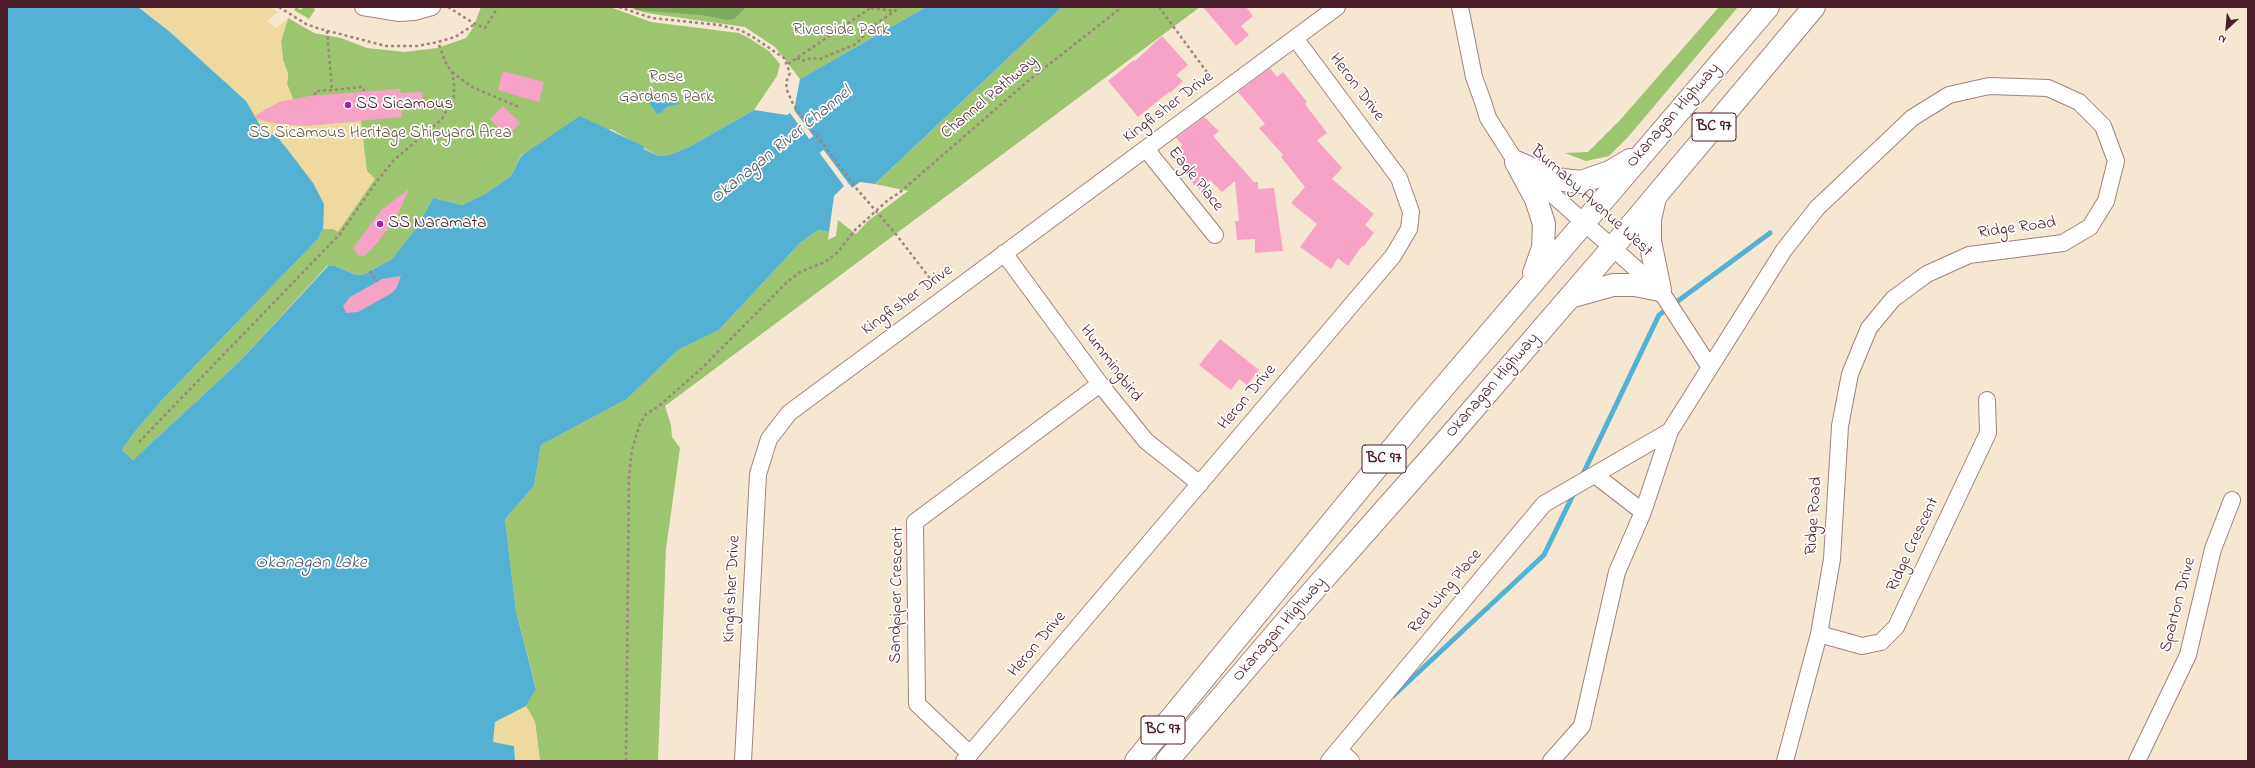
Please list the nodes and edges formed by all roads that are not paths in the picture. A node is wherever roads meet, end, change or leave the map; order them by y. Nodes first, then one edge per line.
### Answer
1 (362, 7) edge
2 (432, 7) edge
3 (1337, 7) edge
4 (1460, 7) edge
5 (1768, 7) edge
6 (1814, 7) edge
7 (1296, 38) junction
8 (1146, 149) junction
9 (1643, 152) junction
10 (1516, 162) junction
11 (1655, 197) junction
12 (1583, 222) junction
13 (1215, 235) dead end
14 (1613, 247) junction
15 (1004, 253) junction
16 (1530, 284) junction
17 (1660, 290) junction
18 (1570, 297) junction
19 (1709, 366) junction
20 (1100, 384) junction
21 (1987, 400) dead end
22 (1670, 431) junction
23 (1595, 475) junction
24 (1200, 484) junction
25 (2232, 500) dead end
26 (1643, 512) junction
27 (1819, 634) junction
28 (1334, 756) edge
29 (967, 757) edge
30 (743, 761) edge
31 (1136, 761) edge
32 (1167, 761) edge
33 (1351, 761) edge
34 (1552, 761) edge
35 (1785, 761) edge
36 (2137, 761) edge

1 - 2 street
3 - 7 street, Kingfisher Drive
4 - 10 street, Burnaby Avenue West
5 - 9 highway, Okanagan Highway / BC 97
6 - 11 highway, Okanagan Highway / BC 97
7 - 8 street, Kingfisher Drive
7 - 24 street, Heron Drive
8 - 13 street, Eagle Place
8 - 15 street, Kingfisher Drive
9 - 10 highway
9 - 12 highway, Okanagan Highway / BC 97
10 - 12 street, Burnaby Avenue West
10 - 16 highway
11 - 14 highway, Okanagan Highway / BC 97
11 - 17 highway
12 - 14 street, Burnaby Avenue West
12 - 16 highway, Okanagan Highway / BC 97
14 - 17 street, Burnaby Avenue West
14 - 18 highway, Okanagan Highway / BC 97
15 - 20 street, Hummingbird
15 - 30 street, Kingfisher Drive
16 - 31 highway, Okanagan Highway / BC 97
17 - 18 highway
17 - 19 street, Burnaby Avenue West
18 - 32 highway, Okanagan Highway / BC 97
19 - 22 street
19 - 27 street, Ridge Road
20 - 24 street, Hummingbird
20 - 29 street, Sandpiper Crescent
21 - 27 street, Ridge Crescent
22 - 23 street, Red Wing Place
22 - 26 street
23 - 26 street
23 - 28 street, Red Wing Place
24 - 29 street, Heron Drive
25 - 36 street, Sparton Drive
26 - 34 street
27 - 35 street, Ridge Road
28 - 33 street, Red Wing Place

